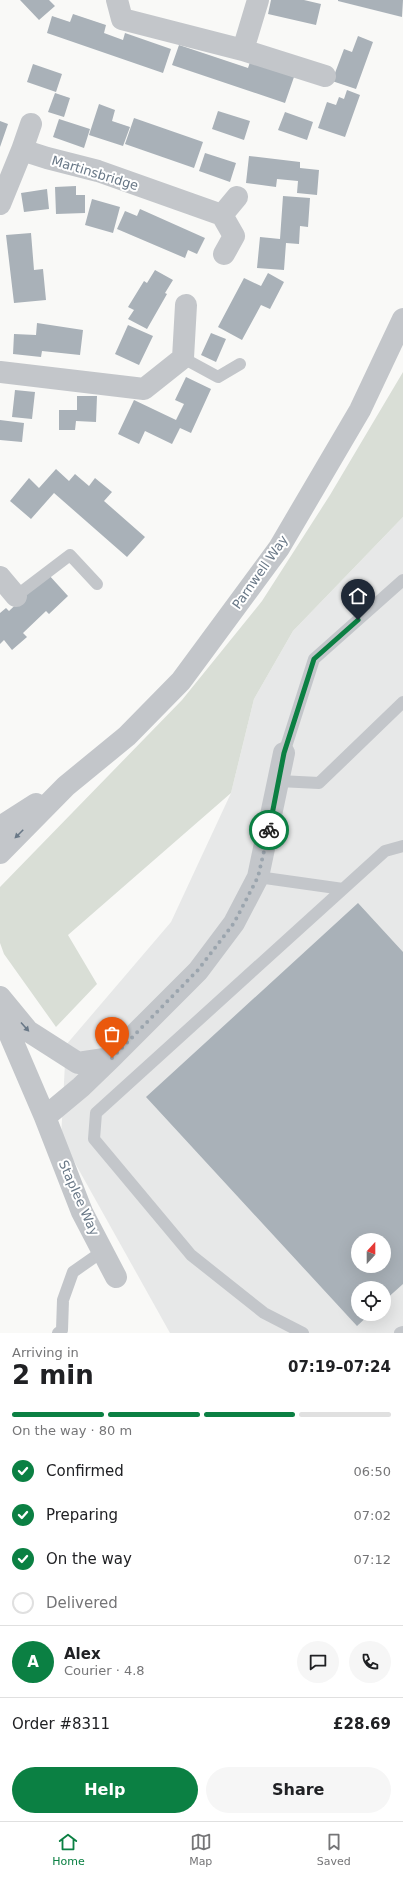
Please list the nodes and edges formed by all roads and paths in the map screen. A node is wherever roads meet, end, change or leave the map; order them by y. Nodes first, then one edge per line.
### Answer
1 (117, 0) edge
2 (258, 0) edge
3 (243, 50) junction
4 (325, 76) dead end
5 (31, 124) dead end
6 (22, 150) junction
7 (238, 197) dead end
8 (0, 204) edge
9 (222, 215) junction
10 (224, 254) dead end
11 (186, 306) dead end
12 (403, 319) edge
13 (183, 358) junction
14 (240, 364) dead end
15 (0, 372) edge
16 (0, 577) edge
17 (403, 580) edge
18 (97, 584) dead end
19 (16, 596) joint
20 (403, 702) edge
21 (284, 753) joint
22 (279, 781) junction
23 (66, 786) junction
24 (0, 827) edge
25 (403, 846) edge
26 (0, 853) edge
27 (258, 877) junction
28 (342, 889) junction
29 (0, 997) edge
30 (2, 1022) edge
31 (112, 1058) junction
32 (45, 1118) junction
33 (103, 1251) junction
34 (116, 1277) dead end
35 (403, 1332) edge
36 (58, 1333) edge
37 (303, 1333) edge
38 (400, 1333) edge

1 - 3 street
2 - 3 street
3 - 4 street
5 - 6 street
6 - 8 street
6 - 9 street, Martinsbridge
7 - 9 street
9 - 10 street
11 - 13 street
12 - 23 street, Parnwell Way
13 - 14 lane
13 - 15 street
16 - 19 street
17 - 21 lane
18 - 19 lane
20 - 22 lane
21 - 22 street
22 - 27 street
23 - 24 street, Parnwell Way
23 -> 26 street, Parnwell Way
25 - 28 lane
27 - 28 lane
27 - 31 street
28 - 37 lane
29 -> 31 street
30 - 32 street, Staplee Way
31 - 32 street
32 - 33 street, Staplee Way
33 - 34 street, Staplee Way
33 - 36 lane
35 - 38 lane

